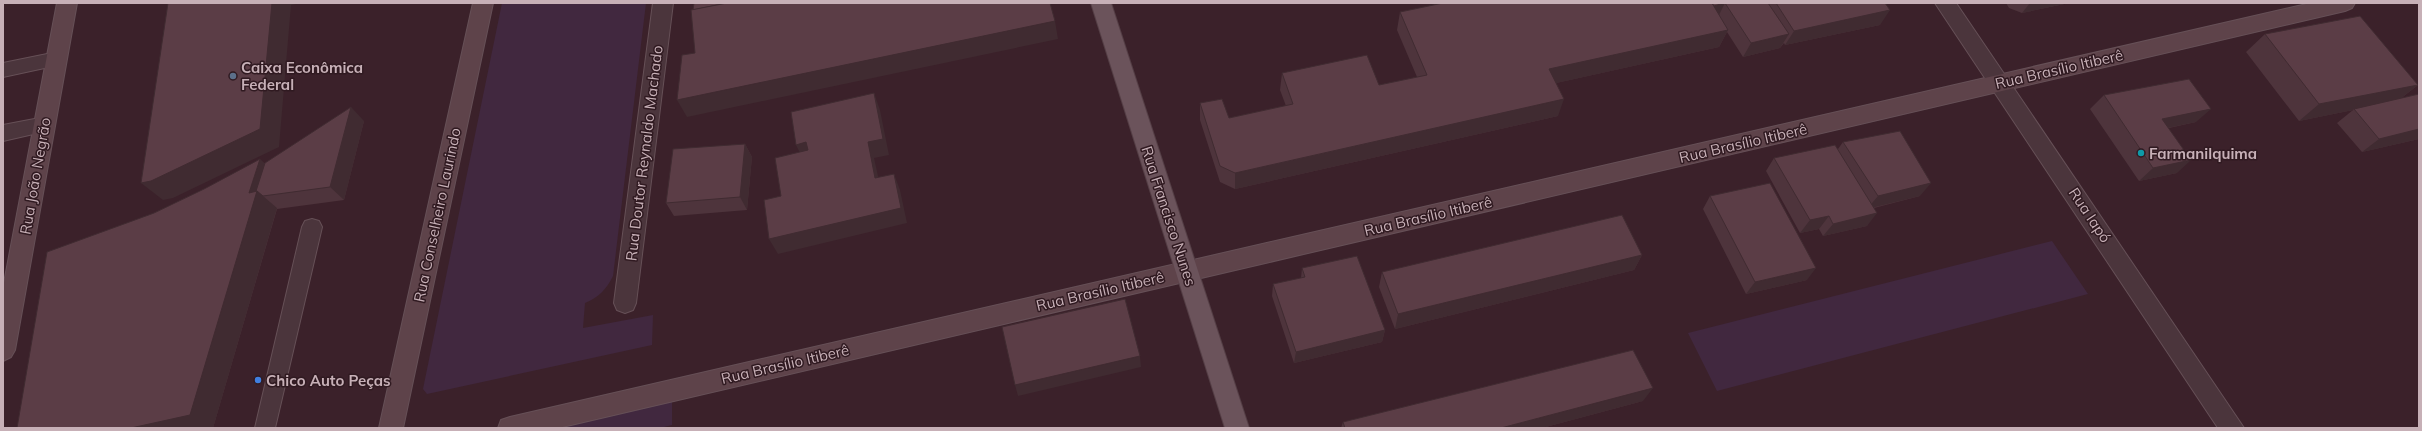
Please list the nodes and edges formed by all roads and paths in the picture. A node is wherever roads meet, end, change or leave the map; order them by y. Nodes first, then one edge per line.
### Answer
1 (67, 3) edge
2 (484, 3) edge
3 (663, 3) edge
4 (1101, 3) edge
5 (1945, 3) edge
6 (2336, 4) edge
7 (57, 59) junction
8 (3, 70) edge
9 (2001, 83) junction
10 (45, 125) junction
11 (3, 133) edge
12 (312, 226) dead end
13 (1187, 271) junction
14 (625, 303) dead end
15 (3, 350) edge
16 (265, 428) edge
17 (392, 428) edge
18 (510, 428) edge
19 (1238, 428) edge
20 (2232, 428) edge

1 - 7 main road, Rua João Negrão
2 - 17 main road, Rua Conselheiro Laurindo
3 - 14 street, Rua Doutor Reynaldo Machado
4 - 13 main road, Rua Francisco Nunes
5 - 9 street, Rua Iapó
6 - 9 main road, Rua Brasílio Itiberê
7 - 8 lane
7 - 10 main road, Rua João Negrão
9 - 13 main road, Rua Brasílio Itiberê
9 - 20 street, Rua Iapó
10 - 11 lane
10 - 15 main road, Rua João Negrão
12 - 16 lane
13 - 18 main road, Rua Brasílio Itiberê
13 - 19 main road, Rua Francisco Nunes

